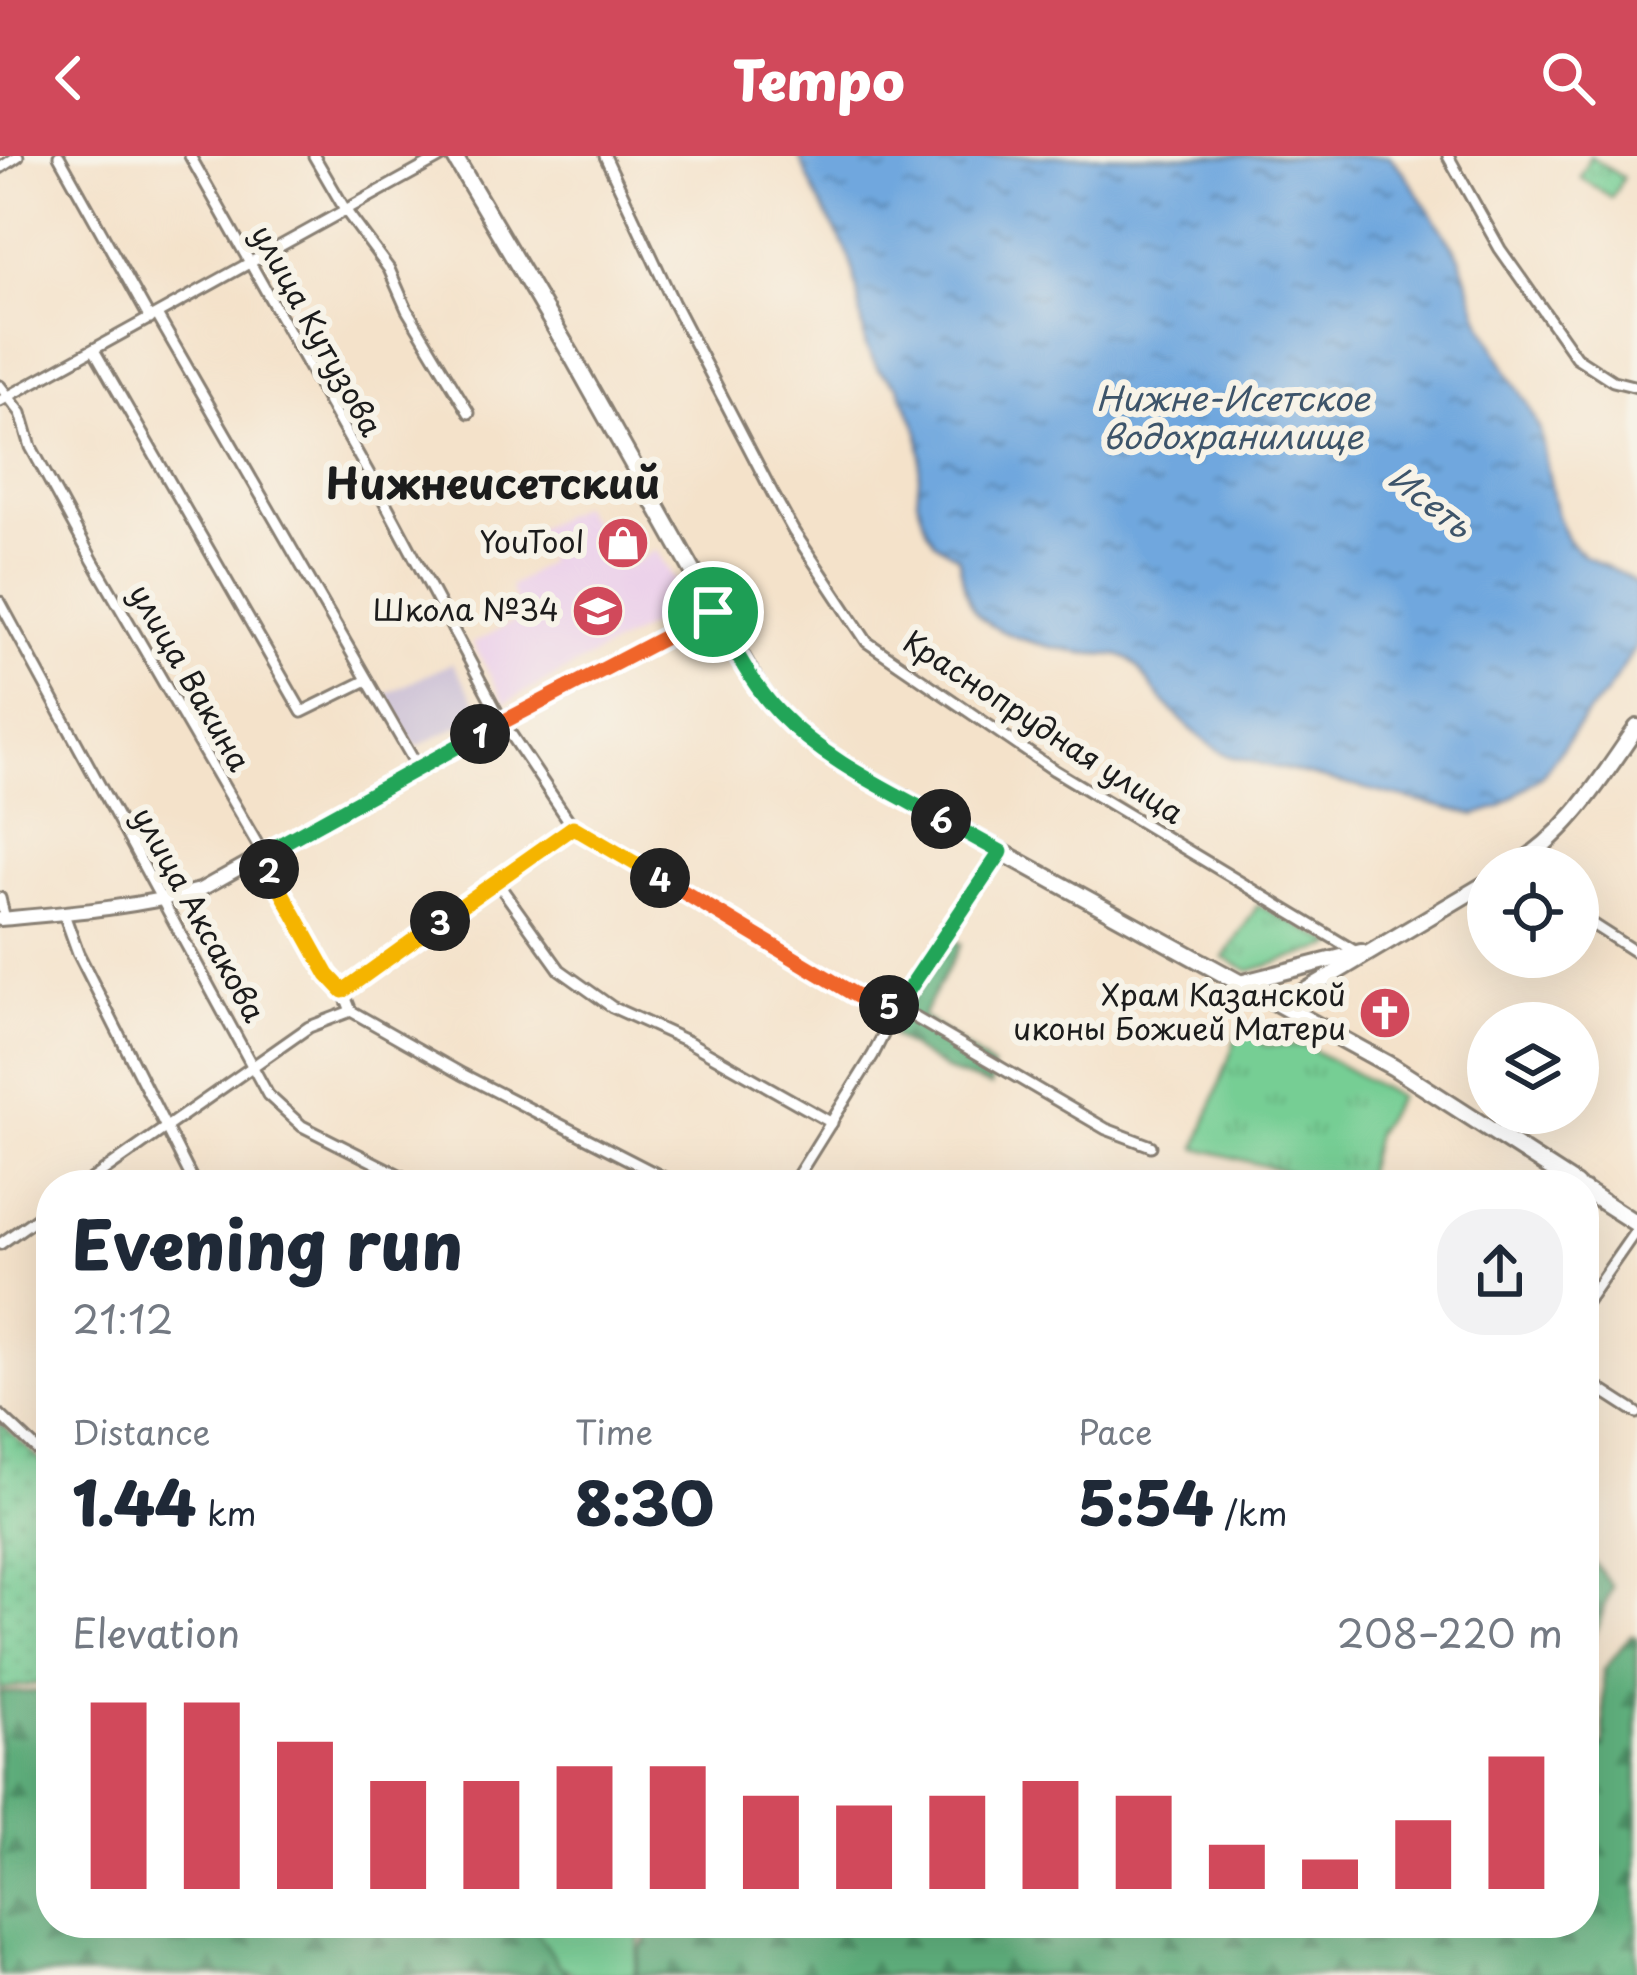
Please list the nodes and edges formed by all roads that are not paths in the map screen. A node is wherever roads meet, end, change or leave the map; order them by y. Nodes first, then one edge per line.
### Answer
1 (18, 156) edge
2 (59, 156) edge
3 (190, 156) edge
4 (314, 156) edge
5 (443, 156) edge
6 (454, 156) edge
7 (605, 156) edge
8 (1448, 156) edge
9 (0, 168) edge
10 (346, 211) junction
11 (251, 264) junction
12 (153, 317) junction
13 (94, 350) junction
14 (0, 386) edge
15 (1637, 388) edge
16 (4, 399) edge
17 (469, 413) dead end
18 (0, 602) edge
19 (713, 612) junction
20 (367, 680) junction
21 (502, 721) junction
22 (1634, 732) edge
23 (418, 768) junction
24 (573, 827) junction
25 (1544, 846) edge
26 (1001, 852) junction
27 (263, 854) junction
28 (497, 882) junction
29 (1467, 894) edge
30 (0, 898) edge
31 (162, 900) junction
32 (64, 914) junction
33 (3, 919) edge
34 (1599, 929) edge
35 (1377, 948) junction
36 (1358, 953) junction
37 (1637, 953) edge
38 (1240, 983) junction
39 (343, 991) junction
40 (1283, 1004) junction
41 (897, 1007) junction
42 (351, 1011) junction
43 (254, 1066) junction
44 (832, 1124) junction
45 (166, 1127) junction
46 (1151, 1146) dead end
47 (105, 1170) edge
48 (188, 1170) edge
49 (389, 1170) edge
50 (649, 1170) edge
51 (803, 1170) edge
52 (1553, 1170) edge
53 (1599, 1200) edge
54 (36, 1219) edge
55 (1637, 1227) edge
56 (0, 1244) edge
57 (1599, 1283) edge
58 (1599, 1389) edge
59 (1637, 1414) edge
60 (0, 1415) edge
61 (36, 1446) edge

1 - 9 street
2 - 12 street
3 - 11 street, улица Кутузова
4 - 10 street
5 - 10 street
6 - 19 main road
7 - 36 street, Краснопрудная улица
8 - 15 street
10 - 11 street
10 - 17 street
11 - 12 street
11 - 21 street, улица Кутузова
12 - 13 street
12 - 20 street
13 - 16 street
13 - 20 street
14 - 16 street, улица Вакина
16 - 27 street, улица Вакина
18 - 31 street, улица Аксакова
19 - 21 street
19 - 26 main road
20 - 23 street
21 - 23 street
21 - 24 street, улица Кутузова
22 - 25 main road
23 - 27 street
24 - 28 street
24 - 41 street, улица Кутузова
26 - 38 main road
26 - 41 street
27 - 31 street
27 - 39 street, улица Вакина
28 - 39 street
28 - 44 street
29 - 35 main road
30 - 33 street
31 - 32 street
31 - 43 street, улица Аксакова
32 - 33 street
32 - 45 street
34 - 37 street
35 - 36 main road
35 - 40 main road
36 - 38 main road
38 - 40 main road
39 - 42 street, улица Вакина
40 - 52 main road
41 - 44 street
41 - 46 street, улица Кутузова
42 - 43 street
42 - 50 street
43 - 45 street
43 - 49 street, улица Аксакова
44 - 51 street
45 - 47 street
45 - 48 street
53 - 55 main road
54 - 56 street
55 - 57 street
58 - 59 street
60 - 61 street

